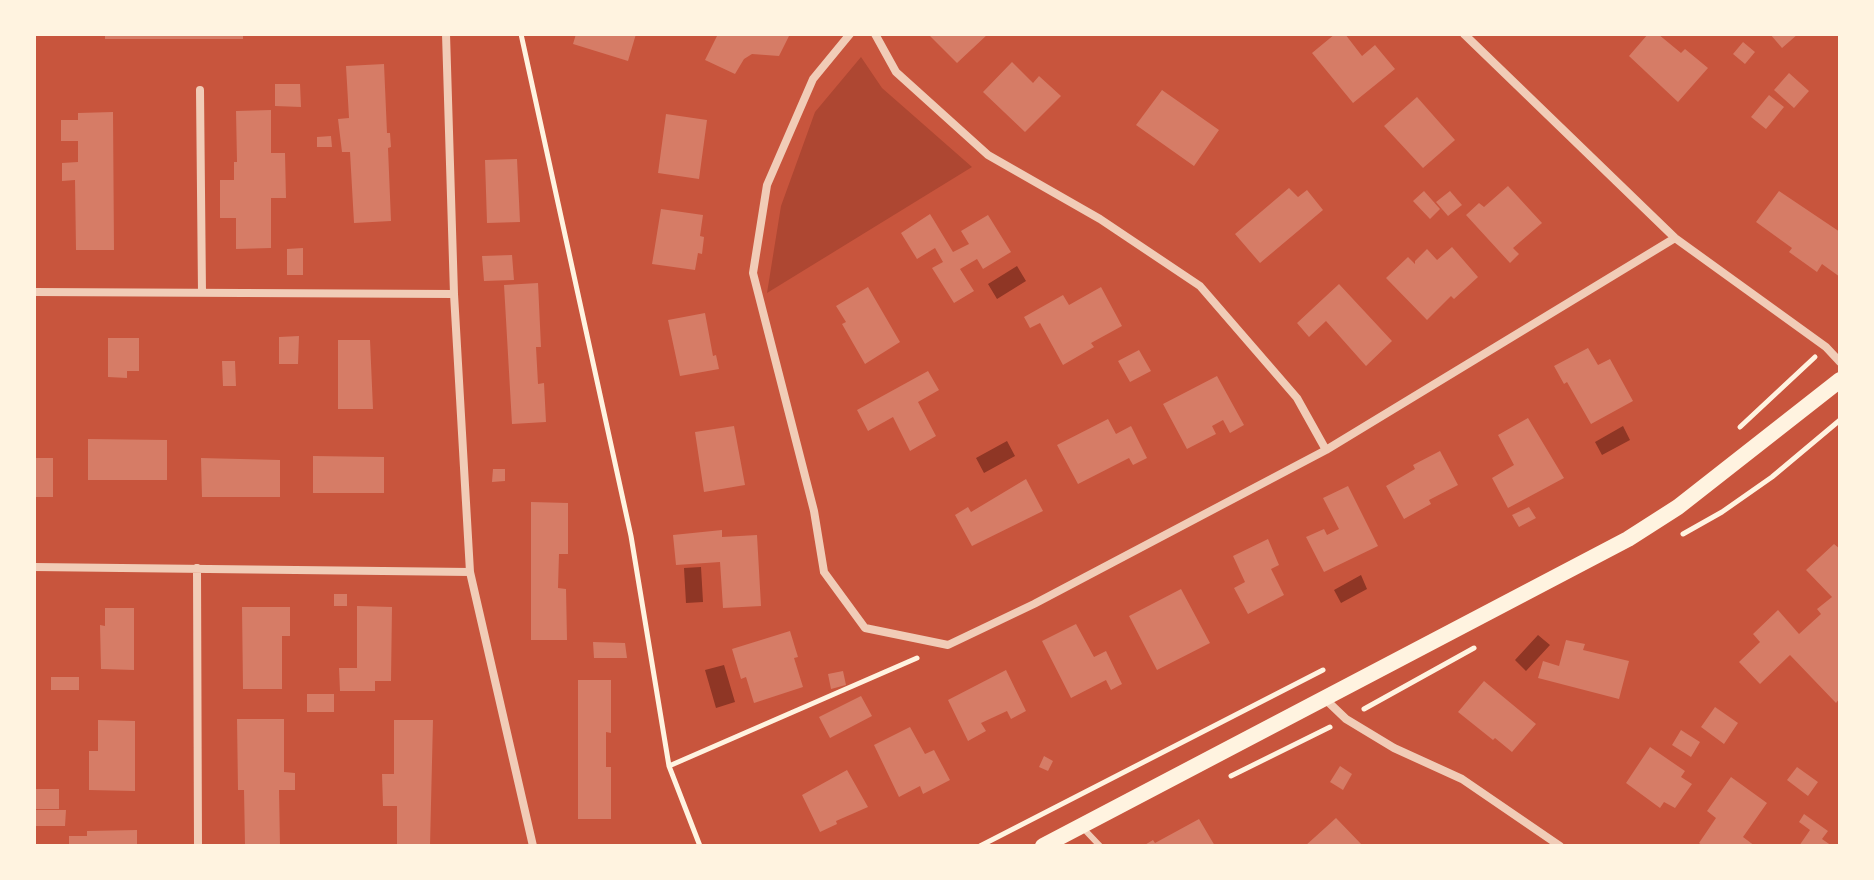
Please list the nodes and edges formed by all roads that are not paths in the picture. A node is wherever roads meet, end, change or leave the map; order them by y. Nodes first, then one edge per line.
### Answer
1 (446, 34) edge
2 (850, 34) edge
3 (875, 34) edge
4 (1464, 34) edge
5 (200, 90) dead end
6 (1675, 238) junction
7 (34, 292) edge
8 (202, 293) junction
9 (454, 294) junction
10 (1840, 362) edge
11 (1840, 380) edge
12 (1326, 450) junction
13 (34, 567) edge
14 (197, 568) junction
15 (470, 572) junction
16 (1324, 698) junction
17 (1081, 826) junction
18 (198, 846) edge
19 (533, 846) edge
20 (1043, 846) edge
21 (1100, 846) edge
22 (1560, 846) edge

1 - 9 street
2 - 12 street
3 - 12 street
4 - 6 street
5 - 8 street
6 - 10 street
6 - 12 street
7 - 8 street
8 - 9 street
9 - 15 street
11 - 16 main road
13 - 14 street
14 - 15 street
14 - 18 street
15 - 19 street
16 - 17 main road
16 - 22 street
17 - 20 main road
17 - 21 lane

